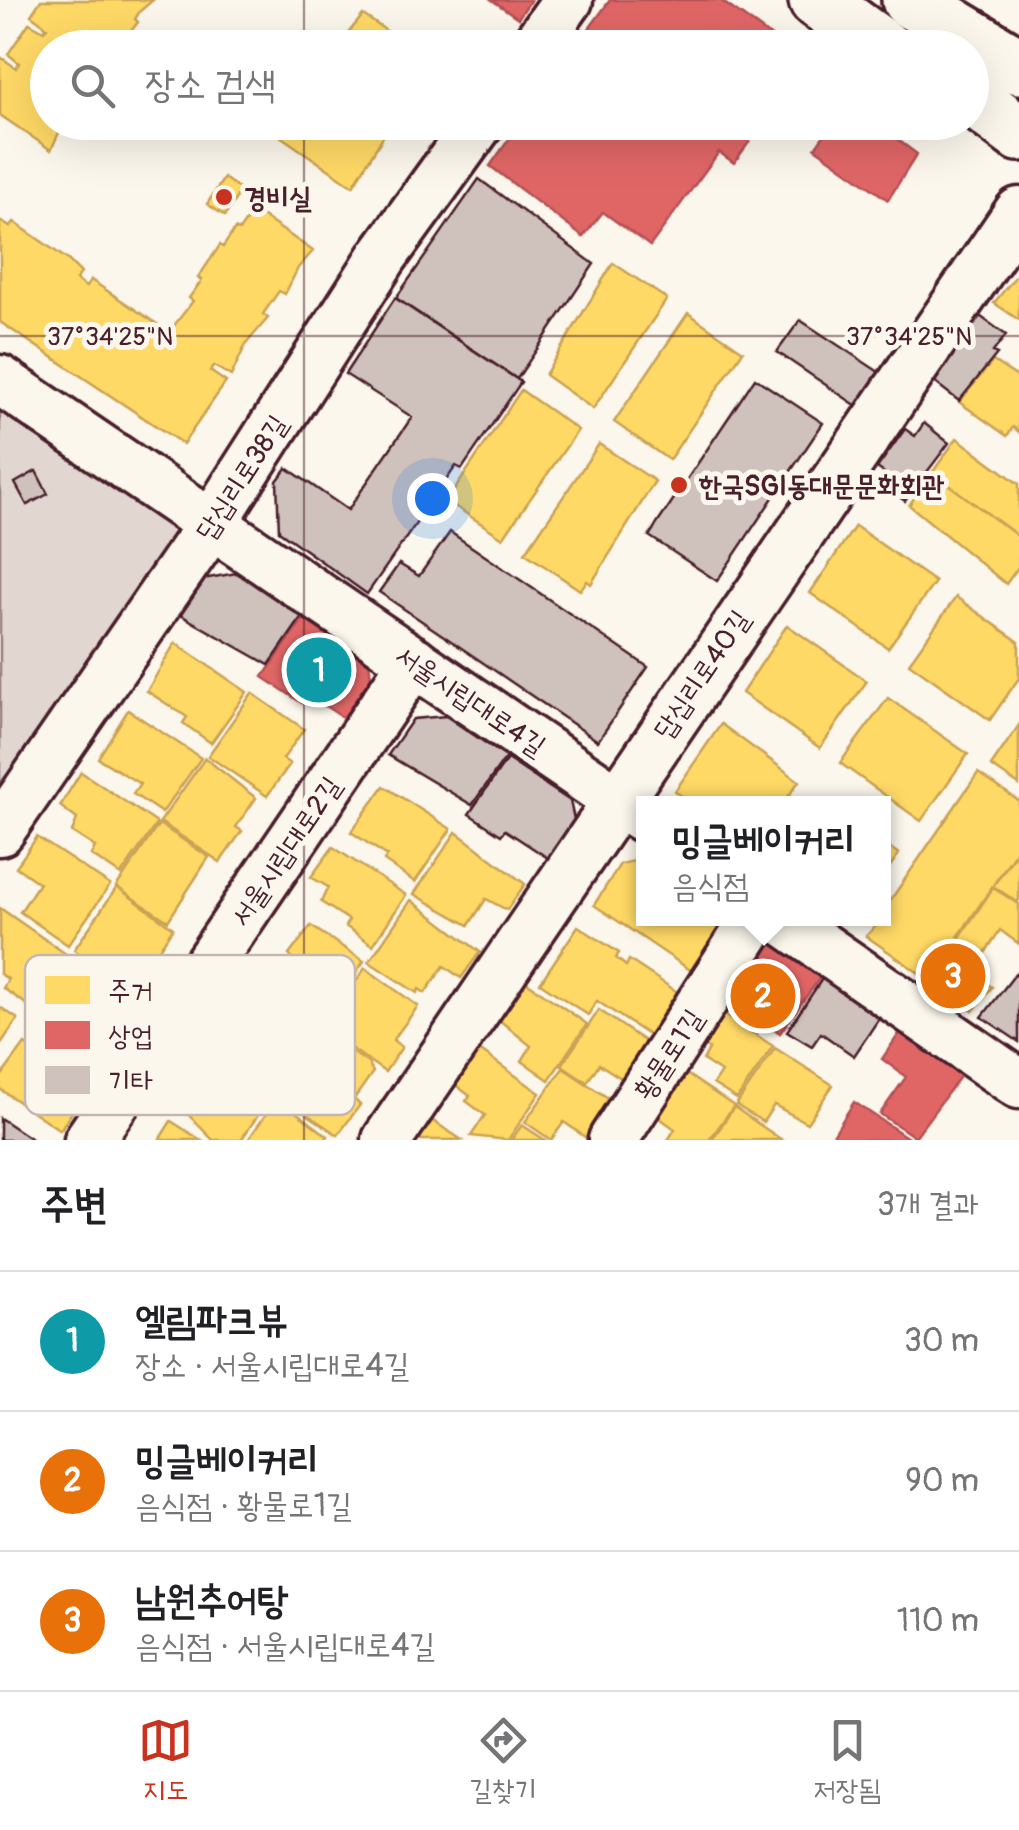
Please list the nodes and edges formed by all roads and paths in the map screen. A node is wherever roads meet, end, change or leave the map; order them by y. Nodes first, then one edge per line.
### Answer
1 (568, 0) edge
2 (817, 0) edge
3 (910, 0) edge
4 (547, 30) edge
5 (858, 30) edge
6 (960, 30) edge
7 (989, 48) edge
8 (1019, 66) edge
9 (989, 111) edge
10 (1019, 133) edge
11 (467, 140) edge
12 (1019, 212) edge
13 (0, 380) edge
14 (212, 525) junction
15 (414, 661) junction
16 (638, 796) edge
17 (630, 808) edge
18 (0, 831) edge
19 (751, 926) edge
20 (792, 926) edge
21 (215, 955) edge
22 (1019, 1084) edge
23 (106, 1115) edge
24 (89, 1140) edge
25 (388, 1140) edge
26 (613, 1140) edge

1 - 4 street
2 - 5 main road
3 - 6 main road
7 - 8 main road
9 - 10 main road
11 - 14 street, 답십리로38길
12 - 16 street, 답십리로40길
13 - 14 street, 서울시립대로4길
14 - 15 street, 서울시립대로4길
14 - 18 street, 답십리로38길
15 - 17 street, 서울시립대로4길
15 - 21 street, 서울시립대로2길
17 - 25 street, 답십리로40길
19 - 26 street, 황물로1길
20 - 22 street
23 - 24 street, 서울시립대로2길

